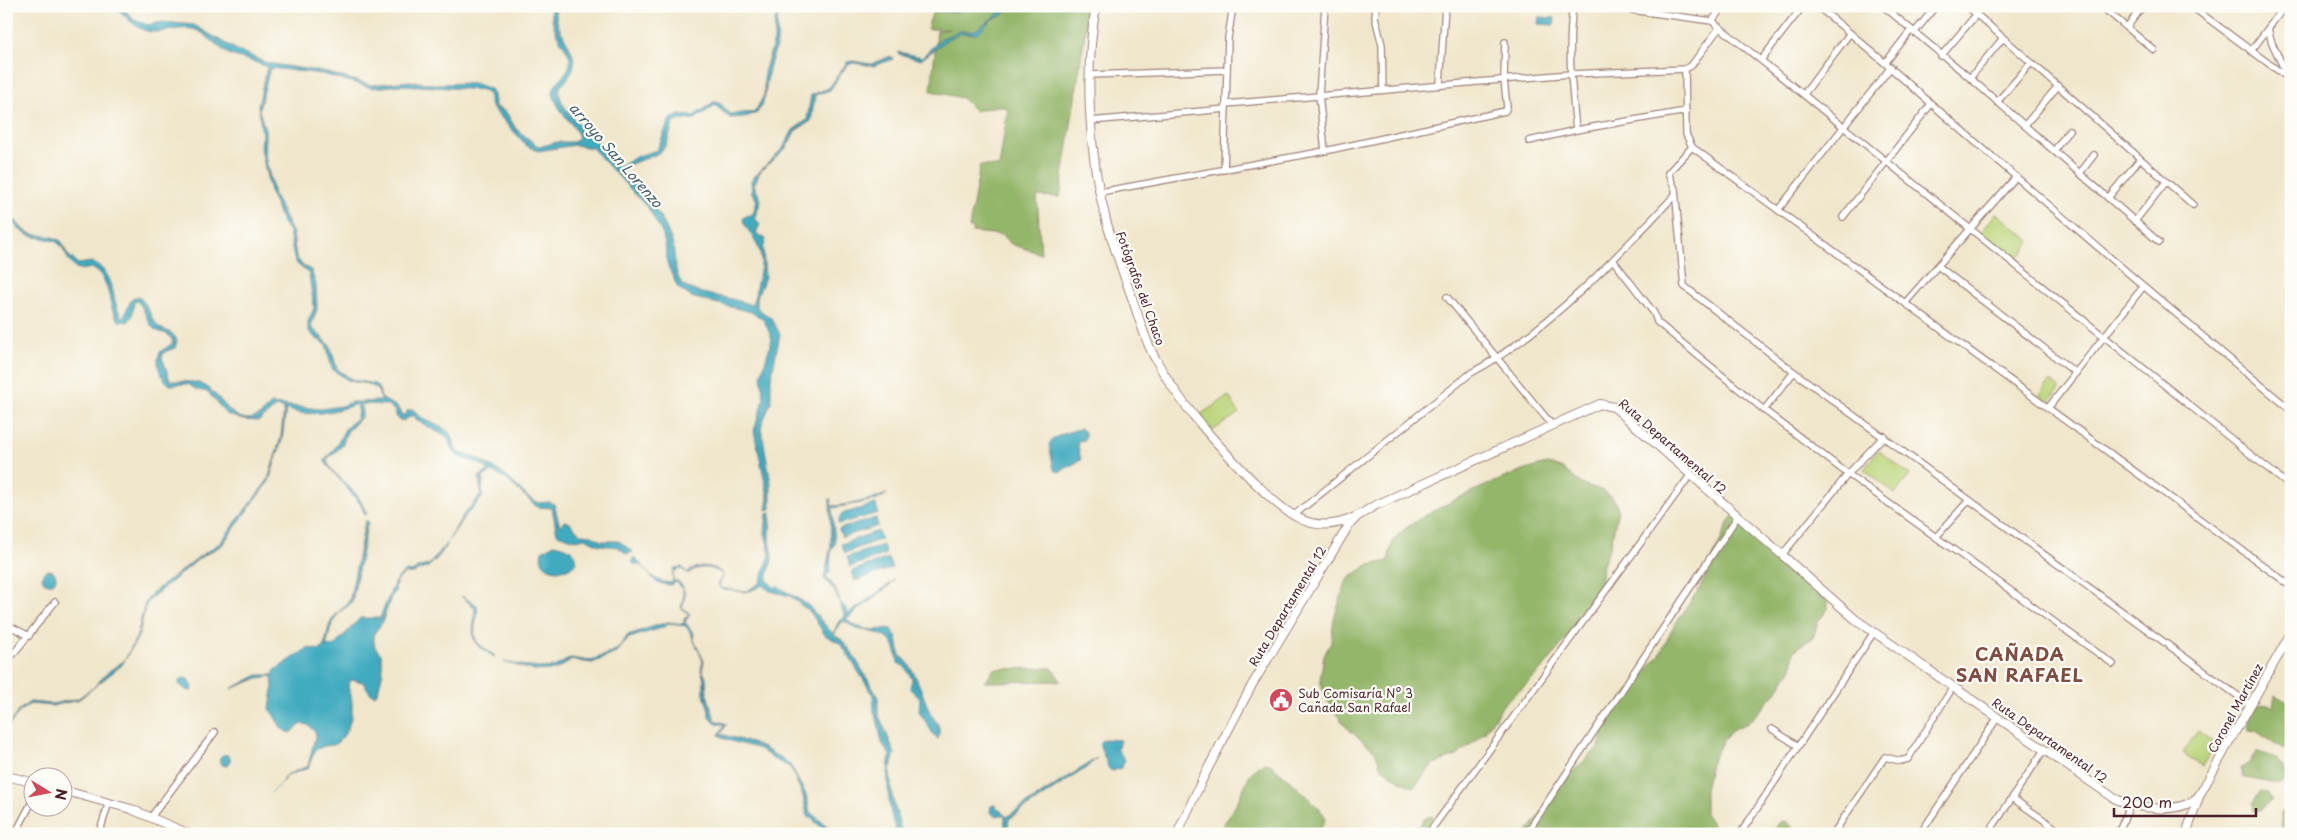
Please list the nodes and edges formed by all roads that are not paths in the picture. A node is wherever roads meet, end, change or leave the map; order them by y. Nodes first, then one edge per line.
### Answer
1 (1096, 6) edge
2 (1233, 6) edge
3 (1326, 6) edge
4 (1376, 6) edge
5 (1445, 6) edge
6 (1573, 6) edge
7 (1602, 6) edge
8 (1723, 6) edge
9 (1803, 6) edge
10 (1817, 6) edge
11 (1936, 6) edge
12 (1967, 6) edge
13 (2101, 6) edge
14 (2143, 6) edge
15 (2190, 6) edge
16 (2285, 6) edge
17 (1887, 7) edge
18 (1633, 8) edge
19 (1976, 15) junction
20 (1712, 21) junction
21 (2127, 27) junction
22 (1719, 28) junction
23 (2268, 29) junction
24 (1913, 31) junction
25 (1850, 33) junction
26 (2003, 38) junction
27 (1505, 42) dead end
28 (2154, 50) dead end
29 (2252, 51) junction
30 (1942, 56) junction
31 (1761, 60) junction
32 (1886, 62) junction
33 (2031, 63) junction
34 (1892, 67) junction
35 (1685, 69) junction
36 (1227, 70) junction
37 (1570, 74) junction
38 (1091, 75) junction
39 (1970, 78) junction
40 (2290, 79) edge
41 (1504, 80) junction
42 (1440, 84) junction
43 (2058, 86) junction
44 (1383, 90) junction
45 (1804, 94) junction
46 (1319, 95) junction
47 (1997, 102) junction
48 (1931, 104) junction
49 (1226, 106) junction
50 (1686, 111) junction
51 (1090, 121) junction
52 (2025, 126) junction
53 (1844, 128) junction
54 (1576, 130) junction
55 (2069, 130) dead end
56 (1529, 141) dead end
57 (1692, 147) junction
58 (2054, 150) junction
59 (1325, 152) junction
60 (2094, 155) dead end
61 (2140, 159) junction
62 (1887, 162) junction
63 (1224, 170) junction
64 (2080, 173) junction
65 (2016, 177) junction
66 (2166, 182) junction
67 (1100, 192) junction
68 (1675, 195) junction
69 (2108, 198) junction
70 (2193, 205) dead end
71 (1778, 210) junction
72 (1843, 217) dead end
73 (2135, 221) junction
74 (1970, 229) junction
75 (2159, 242) dead end
76 (1613, 260) junction
77 (1938, 266) junction
78 (2143, 286) junction
79 (1447, 297) dead end
80 (1905, 303) junction
81 (2104, 336) junction
82 (1498, 359) junction
83 (1794, 372) junction
84 (2076, 373) junction
85 (2048, 408) junction
86 (1764, 410) junction
87 (2291, 410) edge
88 (1552, 425) junction
89 (1884, 436) junction
90 (1691, 474) junction
91 (1848, 474) junction
92 (2291, 487) edge
93 (1969, 500) junction
94 (1293, 516) junction
95 (1358, 516) junction
96 (1738, 516) junction
97 (1936, 537) junction
98 (1782, 555) junction
99 (2291, 586) edge
100 (55, 602) dead end
101 (6, 624) edge
102 (1874, 632) junction
103 (2291, 633) edge
104 (29, 636) junction
105 (6, 663) edge
106 (2113, 664) dead end
107 (1953, 687) junction
108 (2249, 704) junction
109 (1998, 717) junction
110 (1772, 729) dead end
111 (214, 732) dead end
112 (1798, 746) junction
113 (2044, 750) junction
114 (6, 776) edge
115 (22, 780) edge
116 (72, 793) edge
117 (2200, 794) junction
118 (2012, 798) junction
119 (109, 802) junction
120 (2130, 805) junction
121 (151, 817) junction
122 (24, 818) edge
123 (15, 834) edge
124 (99, 834) edge
125 (189, 834) edge
126 (1177, 834) edge
127 (1428, 834) edge
128 (1526, 834) edge
129 (1740, 834) edge
130 (1833, 834) edge
131 (1920, 834) edge
132 (1988, 834) edge
133 (2064, 834) edge
134 (2118, 834) edge
135 (2186, 834) edge

1 - 38 main road, Fotógrafos del Chaco
2 - 36 street
3 - 46 street
4 - 44 street
5 - 42 street
6 - 37 street
7 - 18 street
8 - 20 street
9 - 31 street
10 - 25 street
11 - 24 street
12 - 19 street
13 - 21 street
14 - 21 street
15 - 29 street
16 - 23 street
17 - 24 street
18 - 20 street
19 - 26 street
19 - 30 street
20 - 22 street
21 - 28 street
22 - 31 street
22 - 35 street
23 - 29 street
23 - 40 street
24 - 30 street
24 - 32 street
25 - 32 street
25 - 45 street
26 - 33 street
26 - 39 street
27 - 41 street
29 - 40 street
30 - 39 street
31 - 45 street
32 - 34 street
33 - 43 street
33 - 47 street
34 - 48 street
34 - 53 street
35 - 37 street
35 - 50 street
36 - 38 street
36 - 49 street
37 - 41 street
37 - 54 street
38 - 51 main road, Fotógrafos del Chaco
39 - 47 street
41 - 42 street
41 - 59 street
42 - 44 street
43 - 52 street
43 - 61 street
44 - 46 street
45 - 53 street
46 - 49 street
46 - 59 street
47 - 52 street
48 - 62 street
48 - 65 street
49 - 51 street
49 - 63 street
50 - 54 street
50 - 57 street
51 - 67 main road, Fotógrafos del Chaco
52 - 58 street
53 - 62 street
53 - 71 street
54 - 56 street
55 - 58 street
57 - 68 street
57 - 71 street
58 - 64 street
59 - 63 street
60 - 64 street
61 - 66 street
61 - 69 street
62 - 72 street
62 - 74 street
63 - 67 street
64 - 69 street
65 - 74 street
65 - 78 street
66 - 70 street
66 - 73 street
67 - 94 main road, Fotógrafos del Chaco
68 - 76 street
68 - 83 street
69 - 73 street
71 - 80 street
73 - 75 street
74 - 77 street
74 - 81 street
76 - 82 street
76 - 86 street
77 - 80 street
77 - 84 street
78 - 81 street
78 - 87 street
79 - 82 street
80 - 85 street
81 - 84 street
81 - 92 street
82 - 88 street
82 - 94 street
83 - 86 street
83 - 89 street
84 - 85 street
85 - 99 street
86 - 91 street
88 - 90 main road, Ruta Departamental 12
88 - 95 main road, Ruta Departamental 12
89 - 91 street
89 - 93 street
90 - 96 main road, Ruta Departamental 12
90 - 127 street
91 - 97 street
91 - 98 street
93 - 97 street
93 - 108 street
94 - 95 main road, Fotógrafos del Chaco
95 - 126 main road, Ruta Departamental 12
96 - 98 main road, Ruta Departamental 12
96 - 128 street
97 - 106 street
98 - 102 main road, Ruta Departamental 12
100 - 104 street
101 - 104 street
102 - 107 main road, Ruta Departamental 12
102 - 112 street
103 - 108 main road, Coronel Martínez
104 - 105 street
107 - 109 main road, Ruta Departamental 12
107 - 130 street
108 - 117 main road, Coronel Martínez
109 - 113 main road, Ruta Departamental 12
109 - 131 street
110 - 112 street
111 - 121 street
112 - 129 street
113 - 118 street
113 - 120 main road, Ruta Departamental 12
114 - 115 main road
116 - 119 main road
117 - 120 main road, Ruta Departamental 12
117 - 135 main road, Coronel Martínez
118 - 132 street
118 - 133 street
119 - 121 main road
119 - 124 street
120 - 134 street
121 - 125 main road
122 - 123 street

